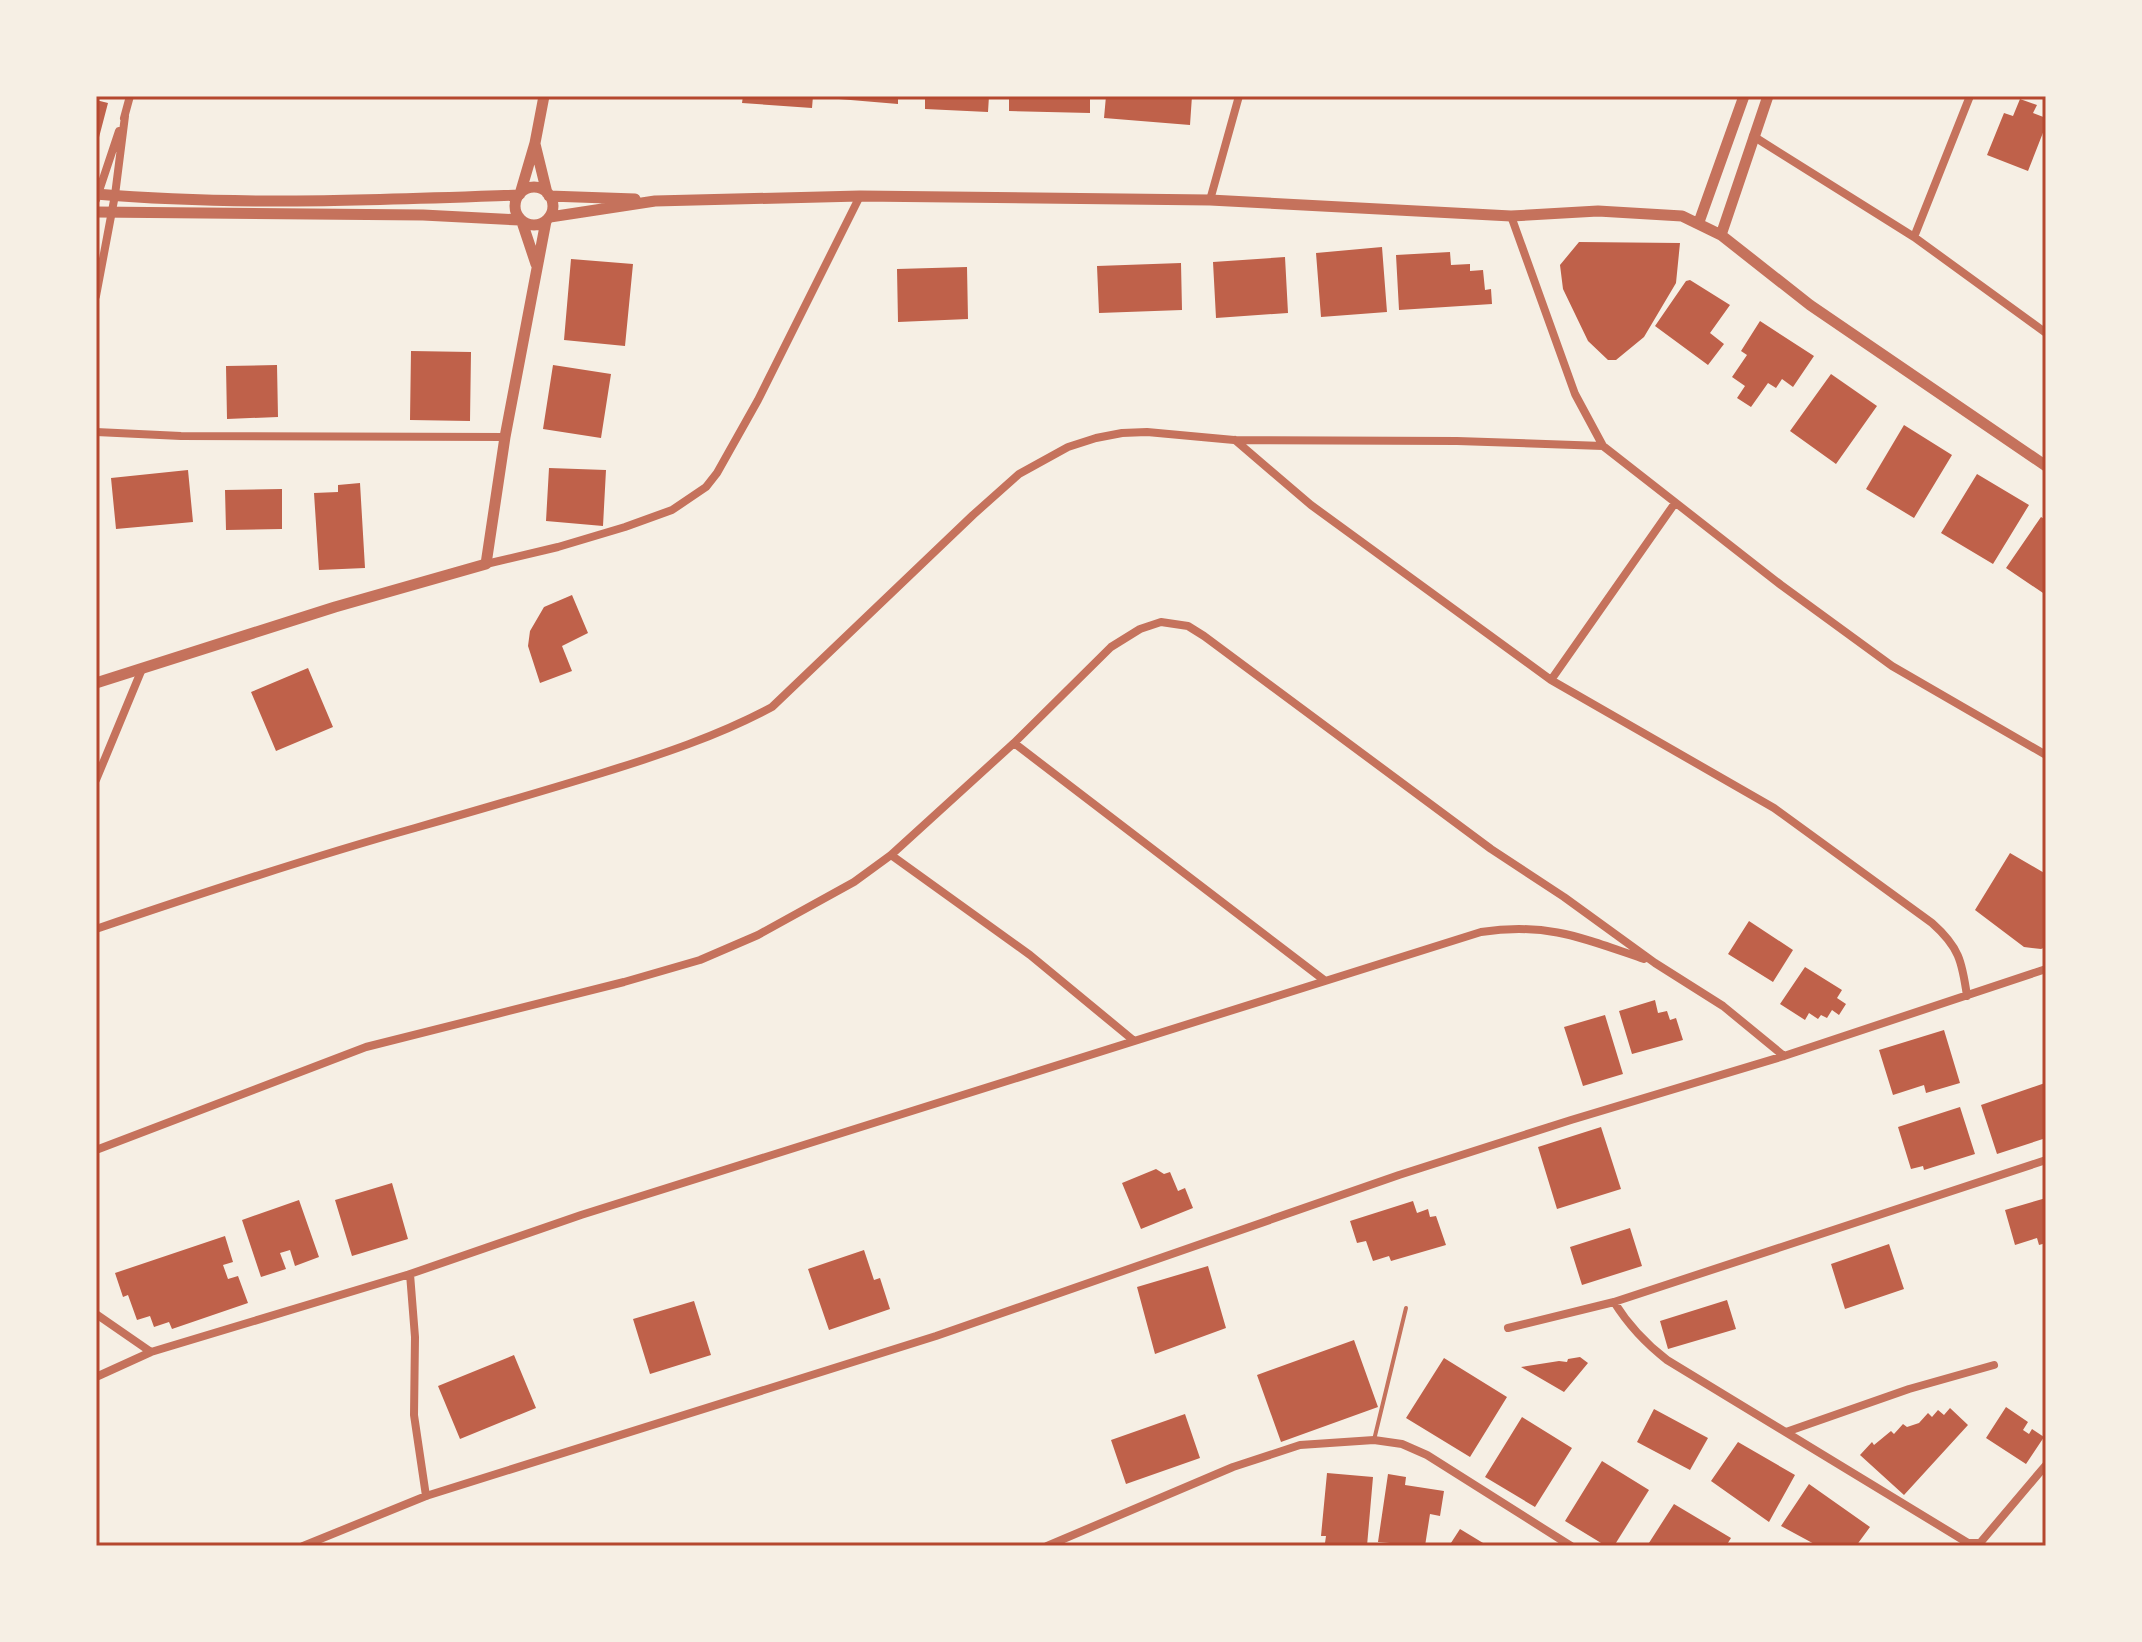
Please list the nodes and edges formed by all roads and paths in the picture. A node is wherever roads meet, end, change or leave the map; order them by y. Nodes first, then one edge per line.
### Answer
1 (130, 96) edge
2 (544, 96) edge
3 (1239, 96) edge
4 (1744, 96) edge
5 (1768, 96) edge
6 (1970, 96) edge
7 (125, 116) junction
8 (1753, 136) junction
9 (535, 143) junction
10 (519, 194) junction
11 (115, 195) junction
12 (548, 195) junction
13 (96, 196) edge
14 (860, 196) junction
15 (1210, 200) junction
16 (655, 201) junction
17 (96, 212) edge
18 (112, 213) junction
19 (1511, 216) junction
20 (548, 219) junction
21 (521, 221) junction
22 (1699, 222) junction
23 (1721, 235) junction
24 (1914, 237) junction
25 (536, 264) junction
26 (96, 296) edge
27 (2046, 333) edge
28 (96, 432) edge
29 (505, 437) junction
30 (1234, 440) junction
31 (1603, 446) junction
32 (2046, 466) edge
33 (1675, 503) junction
34 (486, 564) junction
35 (142, 669) junction
36 (1551, 680) junction
37 (96, 683) edge
38 (1014, 743) junction
39 (2046, 755) edge
40 (96, 780) edge
41 (891, 855) junction
42 (96, 929) edge
43 (1655, 963) junction
44 (2046, 969) edge
45 (1324, 980) junction
46 (1967, 996) junction
47 (1133, 1040) junction
48 (1784, 1056) junction
49 (96, 1150) edge
50 (2046, 1160) edge
51 (410, 1274) junction
52 (1614, 1302) junction
53 (1406, 1308) dead end
54 (96, 1314) edge
55 (1508, 1328) dead end
56 (151, 1352) junction
57 (1994, 1365) dead end
58 (96, 1377) edge
59 (1786, 1432) junction
60 (1374, 1440) junction
61 (2046, 1465) edge
62 (426, 1496) junction
63 (303, 1546) edge
64 (1047, 1546) edge
65 (1571, 1546) edge

1 - 7 street
2 - 9 street
3 - 15 street
4 - 22 street
5 - 8 street
6 - 24 street
7 - 11 street
7 - 13 street
8 - 23 street
8 - 24 street
9 - 10 street
9 - 12 street
10 - 11 street
10 - 12 street
10 - 21 street
11 - 13 street
11 - 18 street
12 - 16 street
12 - 20 street
14 - 15 street
14 - 16 street
14 - 34 street
15 - 19 street
16 - 20 street
17 - 18 street
18 - 21 street
18 - 26 street
19 - 22 street
19 - 31 street
20 - 21 street
20 - 25 street
21 - 25 street
22 - 23 street
23 - 32 street
24 - 27 street
25 - 29 street
28 - 29 street
29 - 34 street
30 - 31 street
30 - 36 street
30 - 42 street
31 - 33 street
33 - 36 street
33 - 39 street
34 - 35 street
35 - 37 street
35 - 40 street
36 - 46 street
38 - 41 street
38 - 43 street
38 - 45 street
41 - 47 street
41 - 49 street
43 - 45 street
43 - 48 street
44 - 46 street
45 - 47 street
46 - 48 street
47 - 51 street
48 - 62 street
50 - 52 street
51 - 56 street
51 - 62 street
52 - 55 street
52 - 59 street
53 - 60 lane
54 - 56 street
56 - 58 street
57 - 59 street
59 - 61 street
60 - 64 street
60 - 65 street
62 - 63 street

